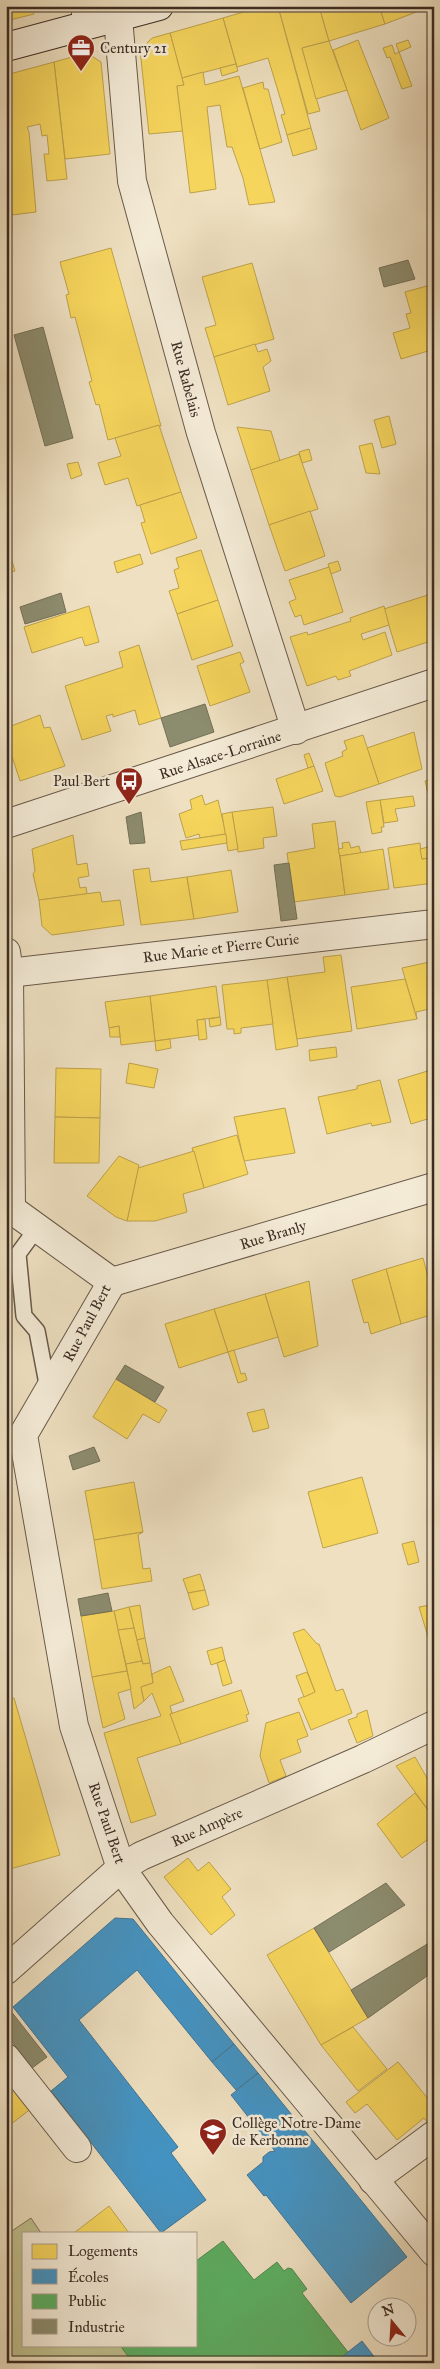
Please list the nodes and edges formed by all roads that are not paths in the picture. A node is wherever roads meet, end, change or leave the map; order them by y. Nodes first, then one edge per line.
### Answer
1 (159, 6) edge
2 (86, 15) edge
3 (118, 18) junction
4 (6, 47) edge
5 (434, 683) edge
6 (296, 730) junction
7 (6, 824) edge
8 (434, 924) edge
9 (8, 963) edge
10 (434, 1187) edge
11 (9, 1209) edge
12 (37, 1228) junction
13 (112, 1282) junction
14 (49, 1393) junction
15 (14, 1438) edge
16 (434, 1725) edge
17 (121, 1868) junction
18 (6, 1970) edge
19 (6, 2058) edge
20 (434, 2135) edge
21 (77, 2148) dead end
22 (373, 2180) junction
23 (434, 2252) edge

1 - 3 street
2 - 3 street
2 - 4 street
3 - 6 street, Rue Rabelais
5 - 6 street, Rue Alsace-Lorraine
6 - 7 street, Rue Alsace-Lorraine
8 - 9 street, Rue Marie et Pierre Curie
9 - 11 street, Rue Paul Bert
10 - 13 street, Rue Branly
11 - 12 street, Rue Paul Bert
12 - 13 street, Rue Paul Bert
12 - 14 lane, Rue Paul Bert
13 - 14 street, Rue Paul Bert
14 - 15 street, Rue Paul Bert
15 - 17 street, Rue Paul Bert
16 - 17 street, Rue Ampère
17 - 18 street, Rue Ampère
17 - 22 street, Rue Paul Bert
19 - 21 street
20 - 22 street
22 - 23 street, Rue Paul Bert

